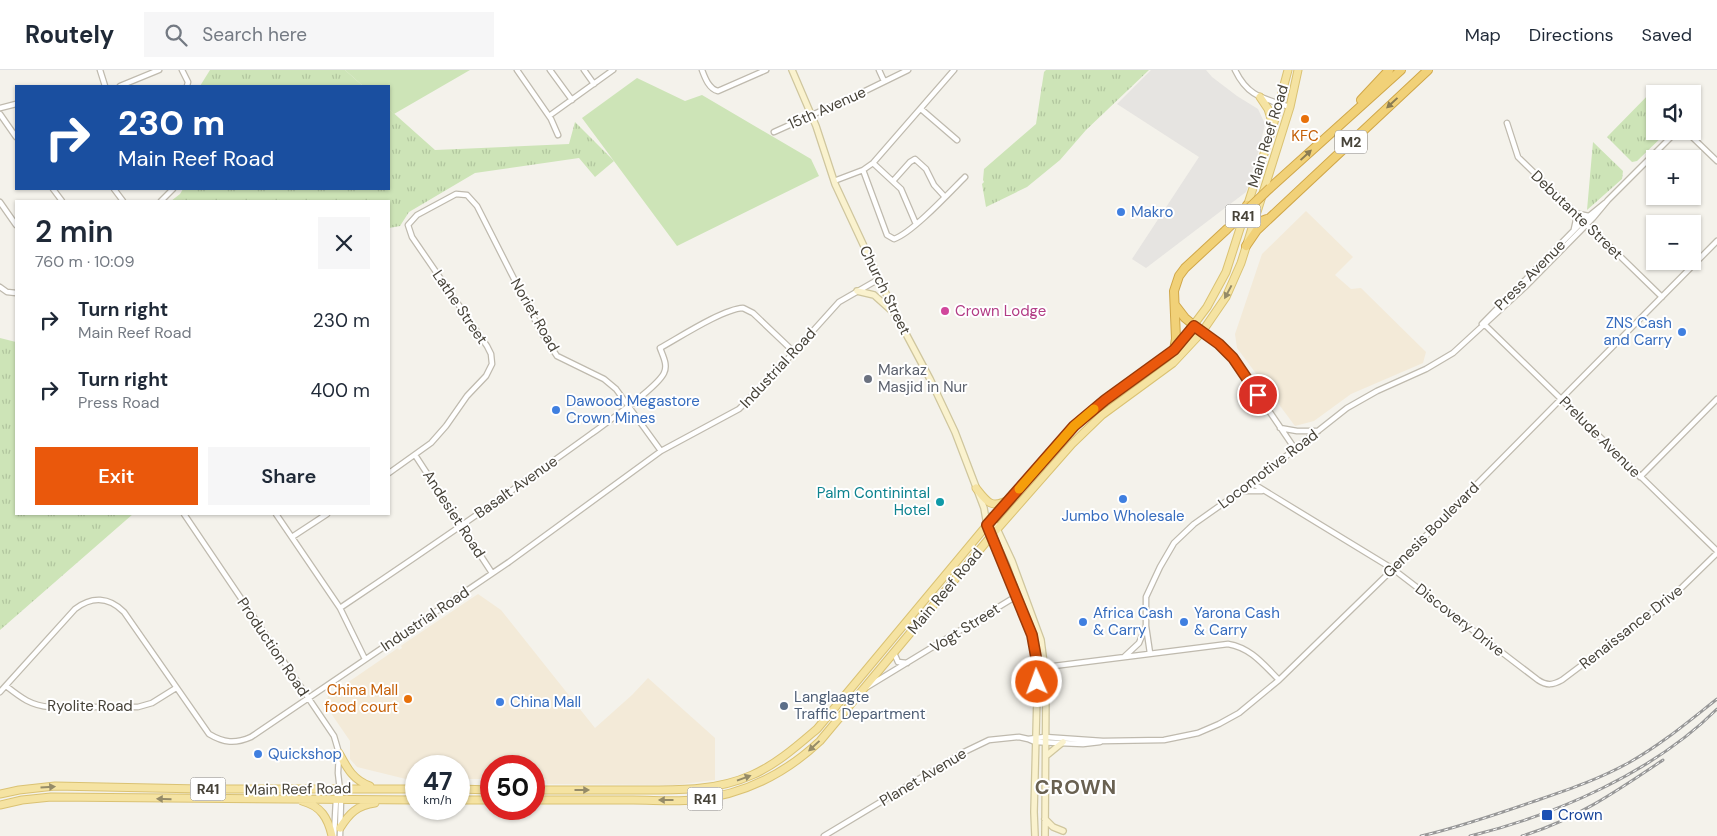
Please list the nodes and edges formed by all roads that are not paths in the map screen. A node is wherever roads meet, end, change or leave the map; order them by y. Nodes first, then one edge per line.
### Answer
1 (100, 70) edge
2 (159, 70) edge
3 (182, 70) edge
4 (517, 70) edge
5 (550, 70) edge
6 (584, 70) edge
7 (613, 70) edge
8 (702, 70) edge
9 (766, 70) edge
10 (792, 70) edge
11 (879, 70) edge
12 (908, 70) edge
13 (954, 70) edge
14 (1235, 70) edge
15 (1288, 70) edge
16 (1298, 70) edge
17 (1389, 70) edge
18 (1401, 70) edge
19 (1428, 70) edge
20 (884, 81) junction
21 (594, 84) junction
22 (106, 85) edge
23 (122, 85) edge
24 (187, 85) edge
25 (1260, 97) junction
26 (572, 100) junction
27 (15, 104) edge
28 (1279, 104) junction
29 (1290, 107) junction
30 (0, 108) edge
31 (921, 109) junction
32 (0, 114) edge
33 (811, 115) junction
34 (549, 116) junction
35 (1506, 123) dead end
36 (1273, 126) junction
37 (1338, 126) junction
38 (774, 132) dead end
39 (558, 135) dead end
40 (15, 136) edge
41 (957, 140) dead end
42 (1668, 140) edge
43 (1694, 140) edge
44 (1717, 161) edge
45 (873, 163) junction
46 (863, 170) junction
47 (965, 177) dead end
48 (834, 181) junction
49 (894, 181) junction
50 (172, 190) edge
51 (945, 197) junction
52 (161, 200) edge
53 (473, 200) joint
54 (1608, 200) junction
55 (0, 202) edge
56 (1246, 205) junction
57 (1574, 213) junction
58 (1274, 214) junction
59 (1588, 216) junction
60 (1254, 220) junction
61 (1585, 223) junction
62 (15, 224) edge
63 (916, 224) junction
64 (1573, 231) junction
65 (1717, 242) edge
66 (1246, 246) junction
67 (879, 279) junction
68 (0, 287) edge
69 (857, 292) junction
70 (15, 293) edge
71 (1512, 297) junction
72 (1662, 297) junction
73 (1174, 303) junction
74 (896, 315) junction
75 (1484, 324) junction
76 (1194, 326) junction
77 (1202, 332) junction
78 (1174, 350) junction
79 (794, 352) junction
80 (1445, 359) joint
81 (1561, 398) junction
82 (1717, 399) edge
83 (628, 406) junction
84 (1280, 428) junction
85 (1319, 430) junction
86 (1295, 449) junction
87 (661, 450) junction
88 (415, 455) junction
89 (390, 472) edge
90 (1640, 477) junction
91 (1252, 483) junction
92 (976, 488) junction
93 (1240, 491) junction
94 (1264, 491) junction
95 (1011, 499) junction
96 (185, 515) edge
97 (277, 515) edge
98 (325, 515) edge
99 (990, 522) junction
100 (461, 527) junction
101 (998, 529) junction
102 (992, 535) junction
103 (292, 537) junction
104 (1717, 552) edge
105 (1393, 569) junction
106 (492, 573) junction
107 (1023, 592) junction
108 (1016, 596) junction
109 (340, 608) junction
110 (1146, 626) junction
111 (894, 653) junction
112 (1150, 653) junction
113 (1122, 658) junction
114 (366, 659) junction
115 (875, 660) junction
116 (908, 663) junction
117 (882, 666) junction
118 (1046, 667) junction
119 (1279, 680) junction
120 (1538, 680) joint
121 (6, 686) junction
122 (176, 688) junction
123 (863, 689) junction
124 (0, 692) edge
125 (308, 698) junction
126 (1035, 740) junction
127 (1045, 740) junction
128 (1103, 741) junction
129 (1063, 742) junction
130 (339, 753) junction
131 (1046, 756) junction
132 (339, 788) junction
133 (377, 788) junction
134 (405, 789) edge
135 (545, 790) edge
136 (0, 794) edge
137 (294, 799) junction
138 (338, 799) junction
139 (403, 800) joint
140 (545, 800) edge
141 (0, 807) edge
142 (1045, 819) junction
143 (1063, 831) dead end
144 (340, 832) edge
145 (333, 836) edge
146 (824, 836) edge
147 (1035, 836) edge
148 (1045, 836) edge

1 - 22 street
2 - 23 street
3 - 24 street
4 - 34 street
5 - 26 street
6 - 21 street
7 - 21 street
8 - 9 street
10 - 33 main road, Church Street
11 - 20 street
12 - 20 street, 15th Avenue
13 - 31 street
14 - 25 street
15 - 28 main road, Main Reef Road / R41
16 - 29 main road, Main Reef Road / R41
17 - 37 highway
18 - 37 highway, M2
19 -> 58 highway, M2
20 - 33 street, 15th Avenue
21 - 26 street
25 - 28 street
25 - 36 main road
26 - 34 street
27 - 30 street
28 - 29 street
28 - 36 main road, Main Reef Road / R41
29 - 60 main road, Main Reef Road / R41
31 - 41 street
31 - 45 street
32 - 40 street
33 - 38 street, 15th Avenue
33 - 48 main road, Church Street
34 - 39 street
35 - 57 street, Debutante Street
36 - 56 main road, Main Reef Road / R41
73 -> 37 highway, M2, bridge
42 - 54 street, Press Avenue
43 - 44 street
45 - 46 street
45 - 49 street
46 - 48 street
46 - 63 street
47 - 51 street
48 - 67 main road, Church Street
49 - 51 street
49 - 63 street
50 - 52 street
51 - 63 street
53 - 83 street, Noriet Road
53 - 88 street, Lathe Street
54 - 59 street, Press Avenue
54 - 61 street, Press Avenue
55 - 62 street
56 - 60 highway
56 - 76 main road, Main Reef Road / R41
57 - 59 street
57 - 61 street, Debutante Street
57 - 64 street
58 - 60 highway
58 - 66 highway
59 - 61 street, Press Avenue
60 - 66 main road, Main Reef Road / R41
61 - 64 street, Press Avenue
61 - 71 street, Press Avenue
61 - 72 street, Debutante Street
64 - 71 street, Press Avenue
65 - 72 street, Genesis Boulevard
66 -> 77 main road, Main Reef Road / R41
67 - 69 street, Industrial Road
67 - 74 main road, Church Street
68 - 70 street
69 - 74 main road
69 - 79 street, Industrial Road
71 - 75 street, Press Avenue
72 - 81 street, Genesis Boulevard
73 - 76 highway
73 - 78 highway
74 - 92 main road, Church Street
75 - 80 street, Press Avenue
75 - 81 street, Prelude Avenue
76 - 77 highway
76 - 78 main road, Main Reef Road / R41
77 - 84 street
77 - 101 main road, Main Reef Road / R41
78 - 95 main road, Main Reef Road / R41
79 - 83 street, Basalt Avenue
79 - 87 street, Industrial Road
80 - 85 street, Locomotive Road
81 - 90 street, Prelude Avenue
81 - 105 street, Genesis Boulevard
82 - 90 street
83 - 87 street, Noriet Road
83 - 100 street, Basalt Avenue
84 - 85 street
84 - 86 street
85 - 86 street, Locomotive Road
86 - 91 street, Locomotive Road
87 - 106 street, Industrial Road
88 - 89 street, Lathe Street
88 - 100 street, Andesiet Road
90 - 104 street, Prelude Avenue
91 - 93 street, Locomotive Road
91 - 94 street, Discovery Drive
92 - 95 main road
92 - 99 main road, Church Street
93 - 94 street
93 - 110 street, Locomotive Road
94 - 105 street, Discovery Drive
95 - 99 main road, Main Reef Road / R41
96 - 125 street, Production Road
97 - 103 street
98 - 103 street
99 - 101 main road, Church Street
99 - 102 main road, Church Street
99 - 115 main road, Main Reef Road / R41
100 - 106 street, Andesiet Road
100 - 109 street, Basalt Avenue
101 - 102 main road, Main Reef Road / R41
101 - 107 main road, Church Street
102 - 108 main road, Church Street
102 - 111 main road, Main Reef Road / R41
103 - 109 street
104 - 120 street, Renaissance Drive
105 - 119 street, Genesis Boulevard
105 - 120 street, Discovery Drive
106 - 114 street, Industrial Road
107 - 108 street, Vogt Street
107 - 118 main road, Church Street
108 - 116 street, Vogt Street
108 - 126 main road, Church Street
109 - 114 street
110 - 112 street, Locomotive Road
110 - 113 street, Locomotive Road
111 - 116 street
111 - 117 main road, Main Reef Road / R41
112 - 113 street
112 - 119 street
113 - 118 street
114 - 125 street, Industrial Road
115 - 117 main road
135 -> 115 main road, Main Reef Road / R41
116 - 123 street, Vogt Street
117 - 123 main road, Main Reef Road / R41
118 - 127 main road, Church Street
119 - 128 street, Genesis Boulevard
121 - 122 street, Ryolite Road
121 - 122 street, Industrial Road
121 - 124 street, Industrial Road
122 - 125 street, Industrial Road
123 -> 140 main road, Main Reef Road / R41
125 - 130 street, Production Road
126 - 127 street, Planet Avenue
126 - 146 street, Planet Avenue
126 - 147 main road, Church Street
127 - 128 street, Genesis Boulevard
127 - 129 street, Genesis Boulevard
127 - 131 main road, Church Street
128 - 129 street, Genesis Boulevard
129 - 131 main road
130 - 132 street, Production Road
130 - 133 main road
131 - 142 main road, Church Street
132 - 133 main road, Main Reef Road / R41
136 -> 132 main road, Main Reef Road / R41
132 - 138 street, Production Road
133 - 134 main road, Main Reef Road / R41
137 - 138 main road, Main Reef Road / R41
137 -> 141 main road, Main Reef Road / R41
137 - 145 main road
138 - 139 main road, Main Reef Road / R41
138 - 144 street
138 - 145 street
139 - 144 main road
142 - 143 main road
142 - 148 main road, Church Street

